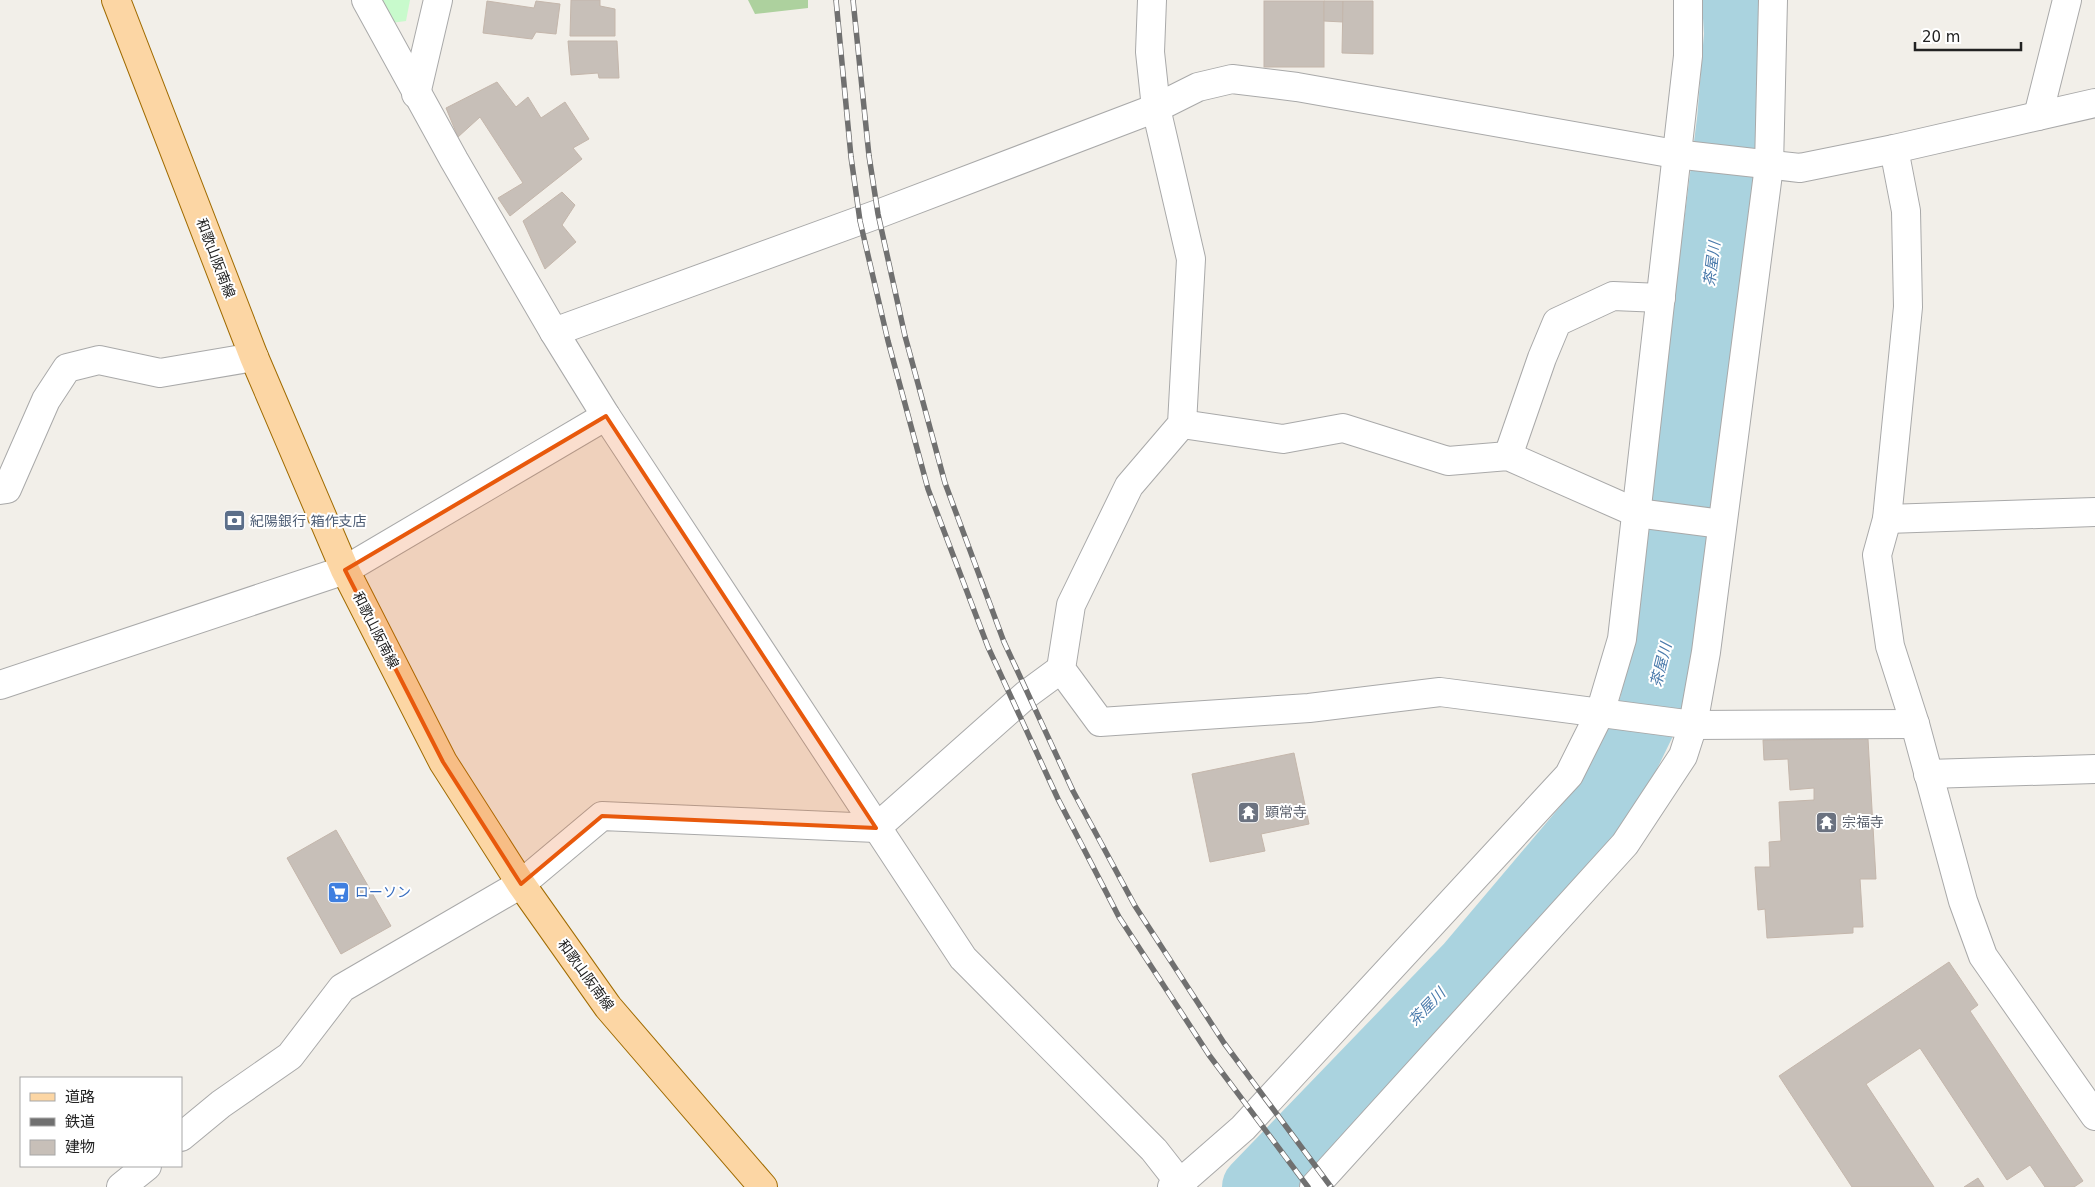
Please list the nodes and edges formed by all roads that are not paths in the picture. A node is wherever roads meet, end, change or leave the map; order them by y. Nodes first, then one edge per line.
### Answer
1 (116, 0) edge
2 (366, 0) edge
3 (438, 0) edge
4 (1152, 0) edge
5 (1688, 0) edge
6 (1773, 0) edge
7 (2067, 0) edge
8 (416, 94) junction
9 (2095, 103) edge
10 (1156, 108) junction
11 (2038, 116) junction
12 (1894, 149) junction
13 (1682, 155) junction
14 (1759, 165) junction
15 (1661, 298) junction
16 (554, 332) junction
17 (254, 356) junction
18 (606, 416) junction
19 (1182, 424) junction
20 (1508, 456) junction
21 (0, 490) edge
22 (2095, 512) edge
23 (1645, 514) junction
24 (1887, 519) junction
25 (1716, 524) junction
26 (345, 570) junction
27 (1061, 669) junction
28 (0, 685) edge
29 (1606, 714) junction
30 (1681, 723) junction
31 (1915, 724) junction
32 (2095, 769) edge
33 (1928, 774) junction
34 (876, 828) junction
35 (521, 884) junction
36 (2095, 1116) edge
37 (182, 1136) edge
38 (146, 1167) edge
39 (1178, 1186) edge
40 (121, 1187) edge
41 (763, 1187) edge
42 (1314, 1187) edge

1 - 17 main road, 和歌山阪南線
2 - 8 street
3 - 8 street
4 - 10 street
5 - 13 street
6 - 14 street
7 - 11 street
8 - 16 street
9 - 11 street
10 - 13 street
10 - 16 street
10 - 19 street
11 - 12 street
12 - 14 street
12 - 24 street
13 - 14 street
13 - 15 street
14 - 25 street
15 - 20 street
15 - 23 street
16 - 18 street
17 - 21 street
17 - 26 main road, 和歌山阪南線
18 - 26 street
18 - 34 street
19 - 20 street
19 - 27 street
20 - 23 street
22 - 24 street
23 - 25 street
23 - 29 street
24 - 31 street
25 - 30 street
26 - 28 street
26 - 35 main road, 和歌山阪南線
27 - 29 street
27 - 34 street
29 - 30 street
29 - 39 street
30 - 31 street
30 - 42 street
31 - 33 street
32 - 33 street
33 - 36 street
34 - 35 street
34 - 39 street
35 - 37 street
35 - 41 main road, 和歌山阪南線
38 - 40 street

